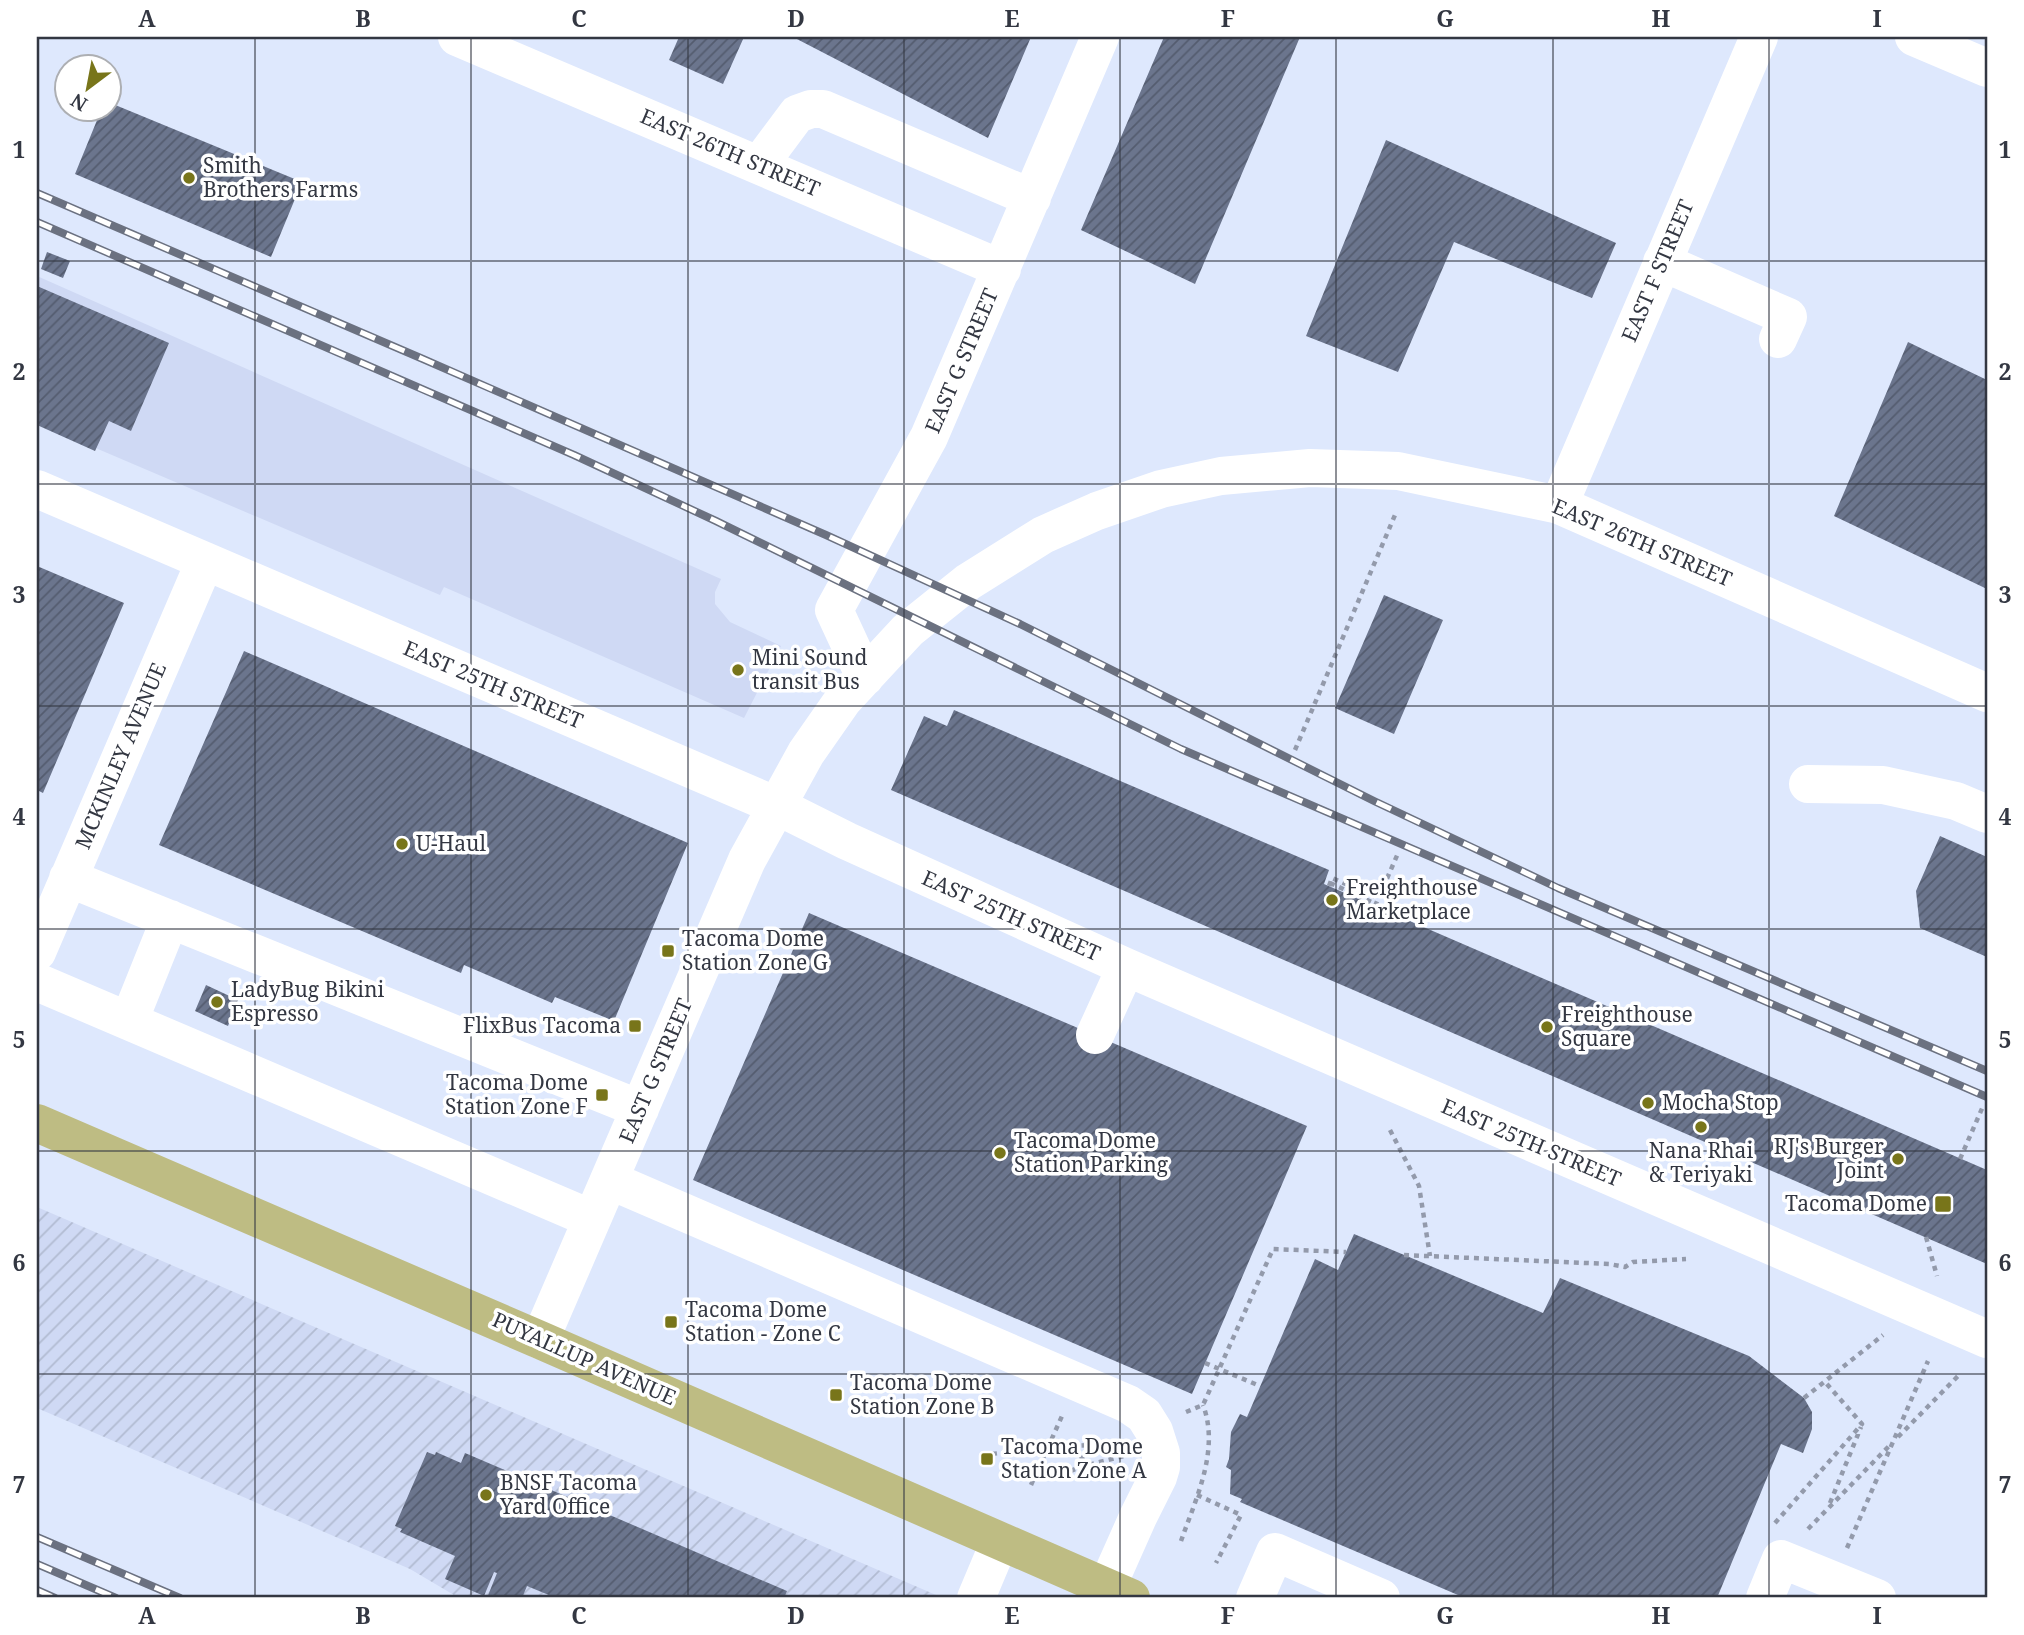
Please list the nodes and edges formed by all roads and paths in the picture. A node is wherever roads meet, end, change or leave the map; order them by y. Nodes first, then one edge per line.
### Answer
1 (457, 37) edge
2 (1100, 37) edge
3 (1759, 37) edge
4 (1914, 37) edge
5 (1987, 68) edge
6 (759, 165) junction
7 (1032, 198) junction
8 (1662, 262) junction
9 (1002, 269) junction
10 (1779, 339) dead end
11 (37, 489) edge
12 (1559, 505) junction
13 (1395, 516) dead end
14 (205, 561) junction
15 (864, 677) junction
16 (1987, 694) edge
17 (1296, 750) dead end
18 (1808, 785) dead end
19 (777, 806) junction
20 (1987, 814) edge
21 (1399, 851) dead end
22 (68, 878) junction
23 (1378, 898) junction
24 (170, 919) junction
25 (37, 952) edge
26 (1126, 967) junction
27 (37, 982) edge
28 (129, 1021) junction
29 (1095, 1035) dead end
30 (1984, 1104) dead end
31 (639, 1109) junction
32 (37, 1123) edge
33 (1390, 1130) dead end
34 (1960, 1159) dead end
35 (609, 1180) junction
36 (592, 1219) junction
37 (1926, 1237) dead end
38 (1346, 1252) dead end
39 (1404, 1255) dead end
40 (1430, 1256) junction
41 (1686, 1259) dead end
42 (1934, 1283) dead end
43 (1887, 1332) dead end
44 (1987, 1339) edge
45 (540, 1340) junction
46 (1928, 1361) dead end
47 (1205, 1363) dead end
48 (1219, 1369) junction
49 (1960, 1374) dead end
50 (1825, 1382) junction
51 (1260, 1386) dead end
52 (1804, 1398) dead end
53 (1203, 1405) junction
54 (1063, 1415) dead end
55 (1180, 1415) dead end
56 (1862, 1424) junction
57 (1122, 1439) dead end
58 (1894, 1441) junction
59 (1110, 1444) junction
60 (1048, 1447) junction
61 (992, 1454) dead end
62 (1135, 1454) dead end
63 (1080, 1467) junction
64 (1052, 1479) dead end
65 (1031, 1485) dead end
66 (1197, 1495) junction
67 (1829, 1508) junction
68 (1786, 1539) junction
69 (1000, 1541) junction
70 (1181, 1541) dead end
71 (1846, 1550) dead end
72 (1216, 1563) dead end
73 (1113, 1595) edge
74 (976, 1598) edge
75 (1255, 1598) edge
76 (1381, 1598) edge
77 (1765, 1598) edge
78 (1877, 1598) edge

1 - 6 street, EAST 26TH STREET
2 - 7 street, EAST G STREET
3 - 8 street, EAST F STREET
4 - 5 street
6 - 7 street
6 - 9 street, EAST 26TH STREET
7 - 9 street, EAST G STREET
8 - 10 street
8 - 12 street, EAST F STREET
9 - 15 street, EAST G STREET
11 - 14 street, EAST 25TH STREET
12 - 15 street, EAST 26TH STREET
12 - 16 street, EAST 26TH STREET
13 - 17 path
14 - 19 street, EAST 25TH STREET
14 - 22 street, MCKINLEY AVENUE
15 - 19 street, EAST 26TH STREET
18 - 20 street
19 - 26 street, EAST 25TH STREET
19 - 31 street, EAST G STREET
21 - 23 path
22 - 24 street
22 - 25 street, MCKINLEY AVENUE
23 - 23 path
24 - 28 street
24 - 31 street
26 - 29 street
26 - 44 street, EAST 25TH STREET
27 - 28 street
28 - 36 street
30 - 34 path
31 - 35 street, EAST G STREET
32 - 45 main road, PUYALLUP AVENUE
33 - 40 path
35 - 36 street, EAST G STREET
35 - 73 street
36 - 45 street, EAST G STREET
37 - 42 path
38 - 48 path
39 - 40 path
40 - 41 path
43 - 50 path
45 - 69 main road, PUYALLUP AVENUE
46 - 58 path
47 - 48 path
48 - 51 path
48 - 53 path
49 - 58 path
50 - 52 path
50 - 56 path
53 - 55 path
53 - 66 path
54 - 60 path
56 - 67 path
56 - 68 path
57 - 59 path
58 - 67 path
58 - 71 path
59 - 60 path
59 - 63 path
60 - 61 path
60 - 65 path
62 - 63 path
63 - 64 path
66 - 70 path
66 - 72 path
67 - 68 path
68 - 77 street
68 - 78 street
69 - 73 main road, PUYALLUP AVENUE
69 - 74 street
75 - 76 street

